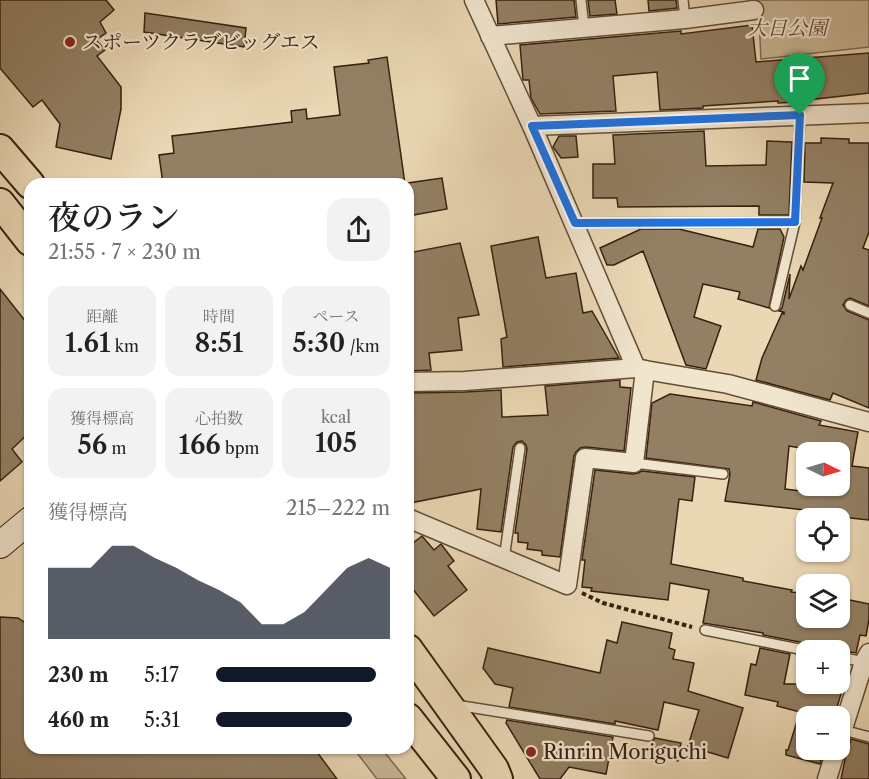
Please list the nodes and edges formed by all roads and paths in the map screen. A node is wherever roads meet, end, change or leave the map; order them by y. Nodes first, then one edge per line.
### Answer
1 (474, 0) edge
2 (581, 0) edge
3 (683, 0) edge
4 (754, 10) dead end
5 (685, 19) junction
6 (584, 28) junction
7 (490, 36) junction
8 (869, 113) edge
9 (800, 115) junction
10 (532, 126) junction
11 (0, 149) edge
12 (25, 178) edge
13 (0, 203) edge
14 (795, 222) junction
15 (575, 223) junction
16 (24, 233) edge
17 (850, 305) dead end
18 (775, 306) dead end
19 (869, 313) edge
20 (641, 369) junction
21 (414, 382) edge
22 (869, 422) edge
23 (520, 448) dead end
24 (634, 463) junction
25 (723, 474) dead end
26 (414, 521) edge
27 (24, 525) edge
28 (0, 544) edge
29 (504, 559) junction
30 (567, 585) junction
31 (705, 630) joint
32 (796, 649) edge
33 (414, 657) edge
34 (850, 657) edge
35 (866, 658) edge
36 (447, 703) junction
37 (850, 707) edge
38 (414, 726) edge
39 (850, 735) edge
40 (649, 736) dead end
41 (869, 737) edge
42 (833, 760) edge
43 (491, 776) edge
44 (456, 779) edge
45 (827, 779) edge

1 - 7 street
2 - 6 lane
3 - 5 lane
4 - 5 street
5 - 6 street
6 - 7 street
7 - 10 street
8 - 9 street
9 - 10 street
9 - 14 lane
10 - 15 street
11 - 12 main road
13 - 16 main road
14 - 15 lane
14 - 18 lane
15 - 20 street
17 - 19 lane
20 - 21 street
20 - 22 street
20 - 24 street
23 - 29 lane
24 - 25 lane
24 - 30 street
26 - 29 street
27 - 28 street
29 - 30 street
30 - 31 path
31 - 32 lane
33 - 36 main road
34 - 35 lane
35 - 37 street
36 - 40 lane
36 - 43 main road
38 - 44 main road
39 - 41 lane
42 - 45 street

